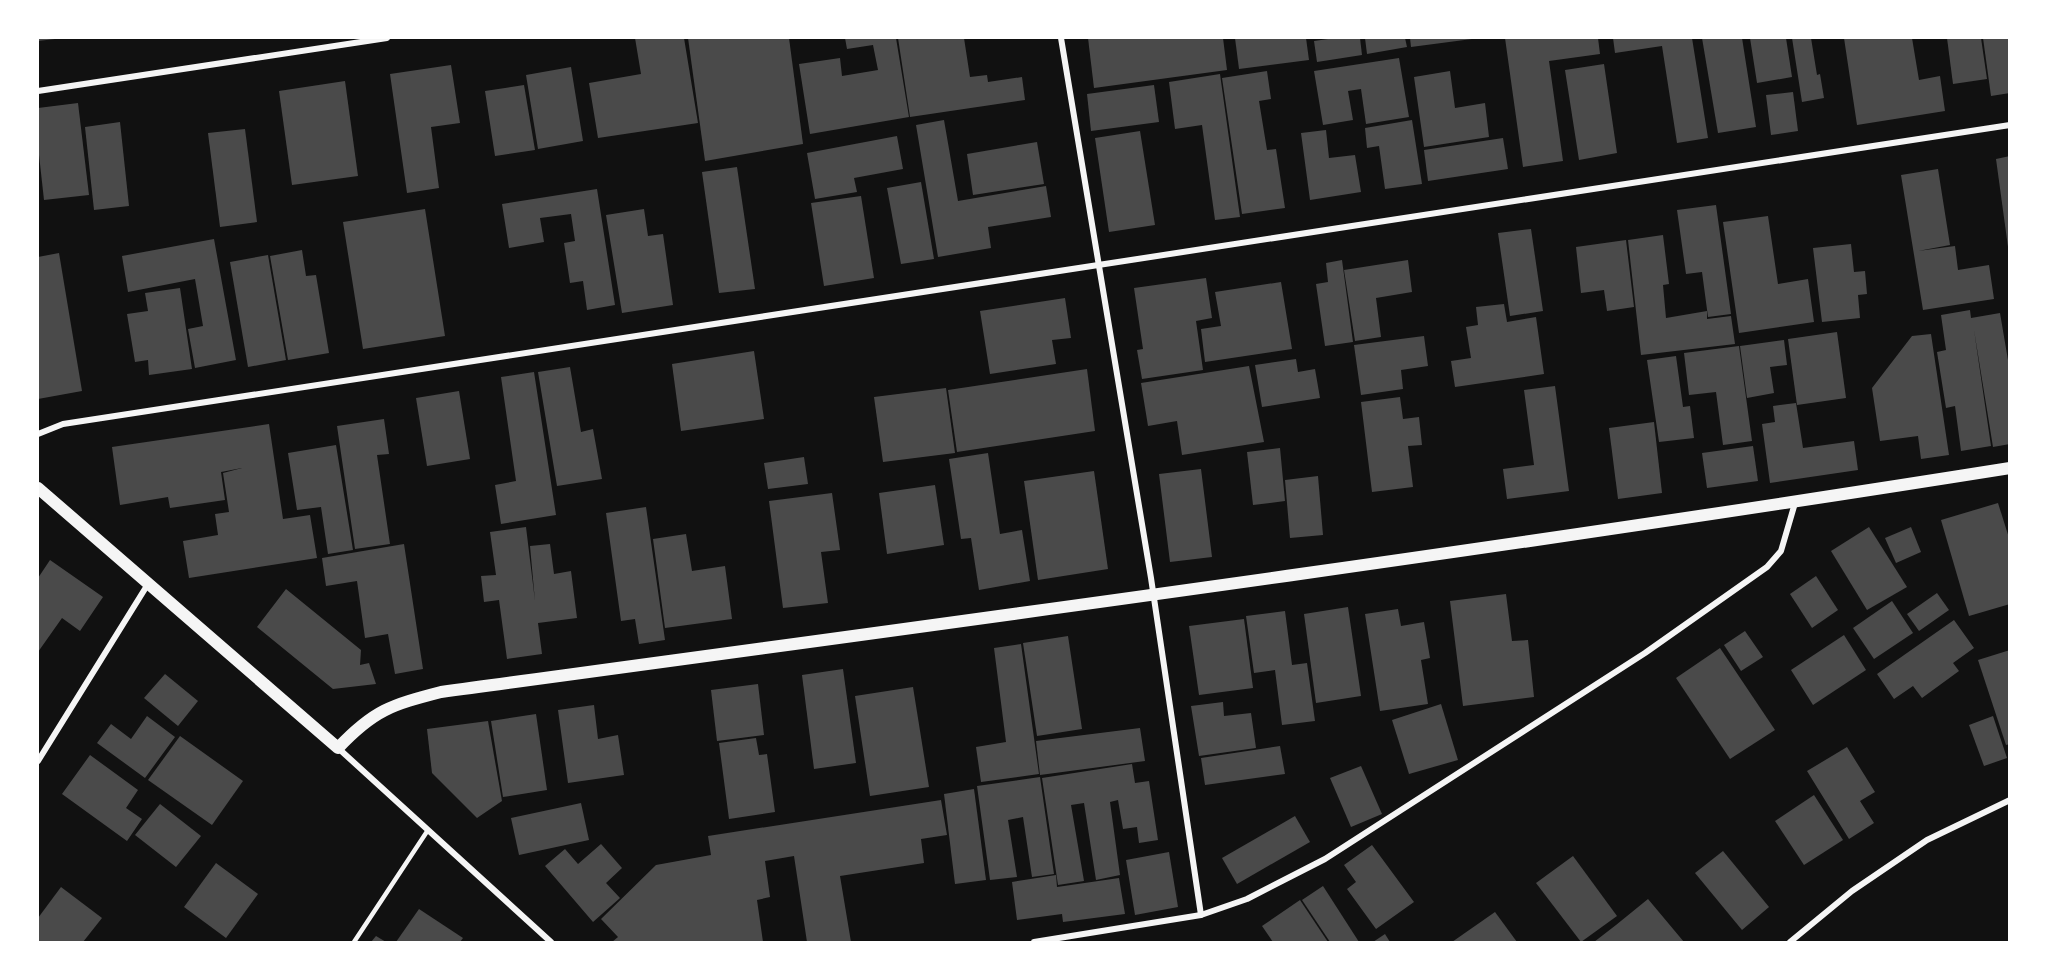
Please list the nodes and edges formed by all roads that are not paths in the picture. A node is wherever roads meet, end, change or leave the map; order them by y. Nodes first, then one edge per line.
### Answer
1 (387, 38) edge
2 (1061, 38) edge
3 (38, 91) edge
4 (2010, 125) edge
5 (1098, 263) junction
6 (38, 434) edge
7 (2010, 468) edge
8 (38, 488) edge
9 (1795, 503) junction
10 (148, 584) junction
11 (1153, 596) junction
12 (338, 748) junction
13 (38, 760) edge
14 (2010, 800) edge
15 (428, 830) junction
16 (1201, 915) junction
17 (354, 942) edge
18 (551, 942) edge
19 (1034, 942) edge
20 (1790, 942) edge

1 - 3 street
2 - 5 street
4 - 5 street
5 - 6 street
5 - 11 street
7 - 9 main road
8 - 10 main road
9 - 11 main road
9 - 16 street
10 - 12 main road
10 - 13 street
11 - 12 main road
11 - 16 street
12 - 15 street
14 - 20 street
15 - 17 lane
15 - 18 street
16 - 19 street

